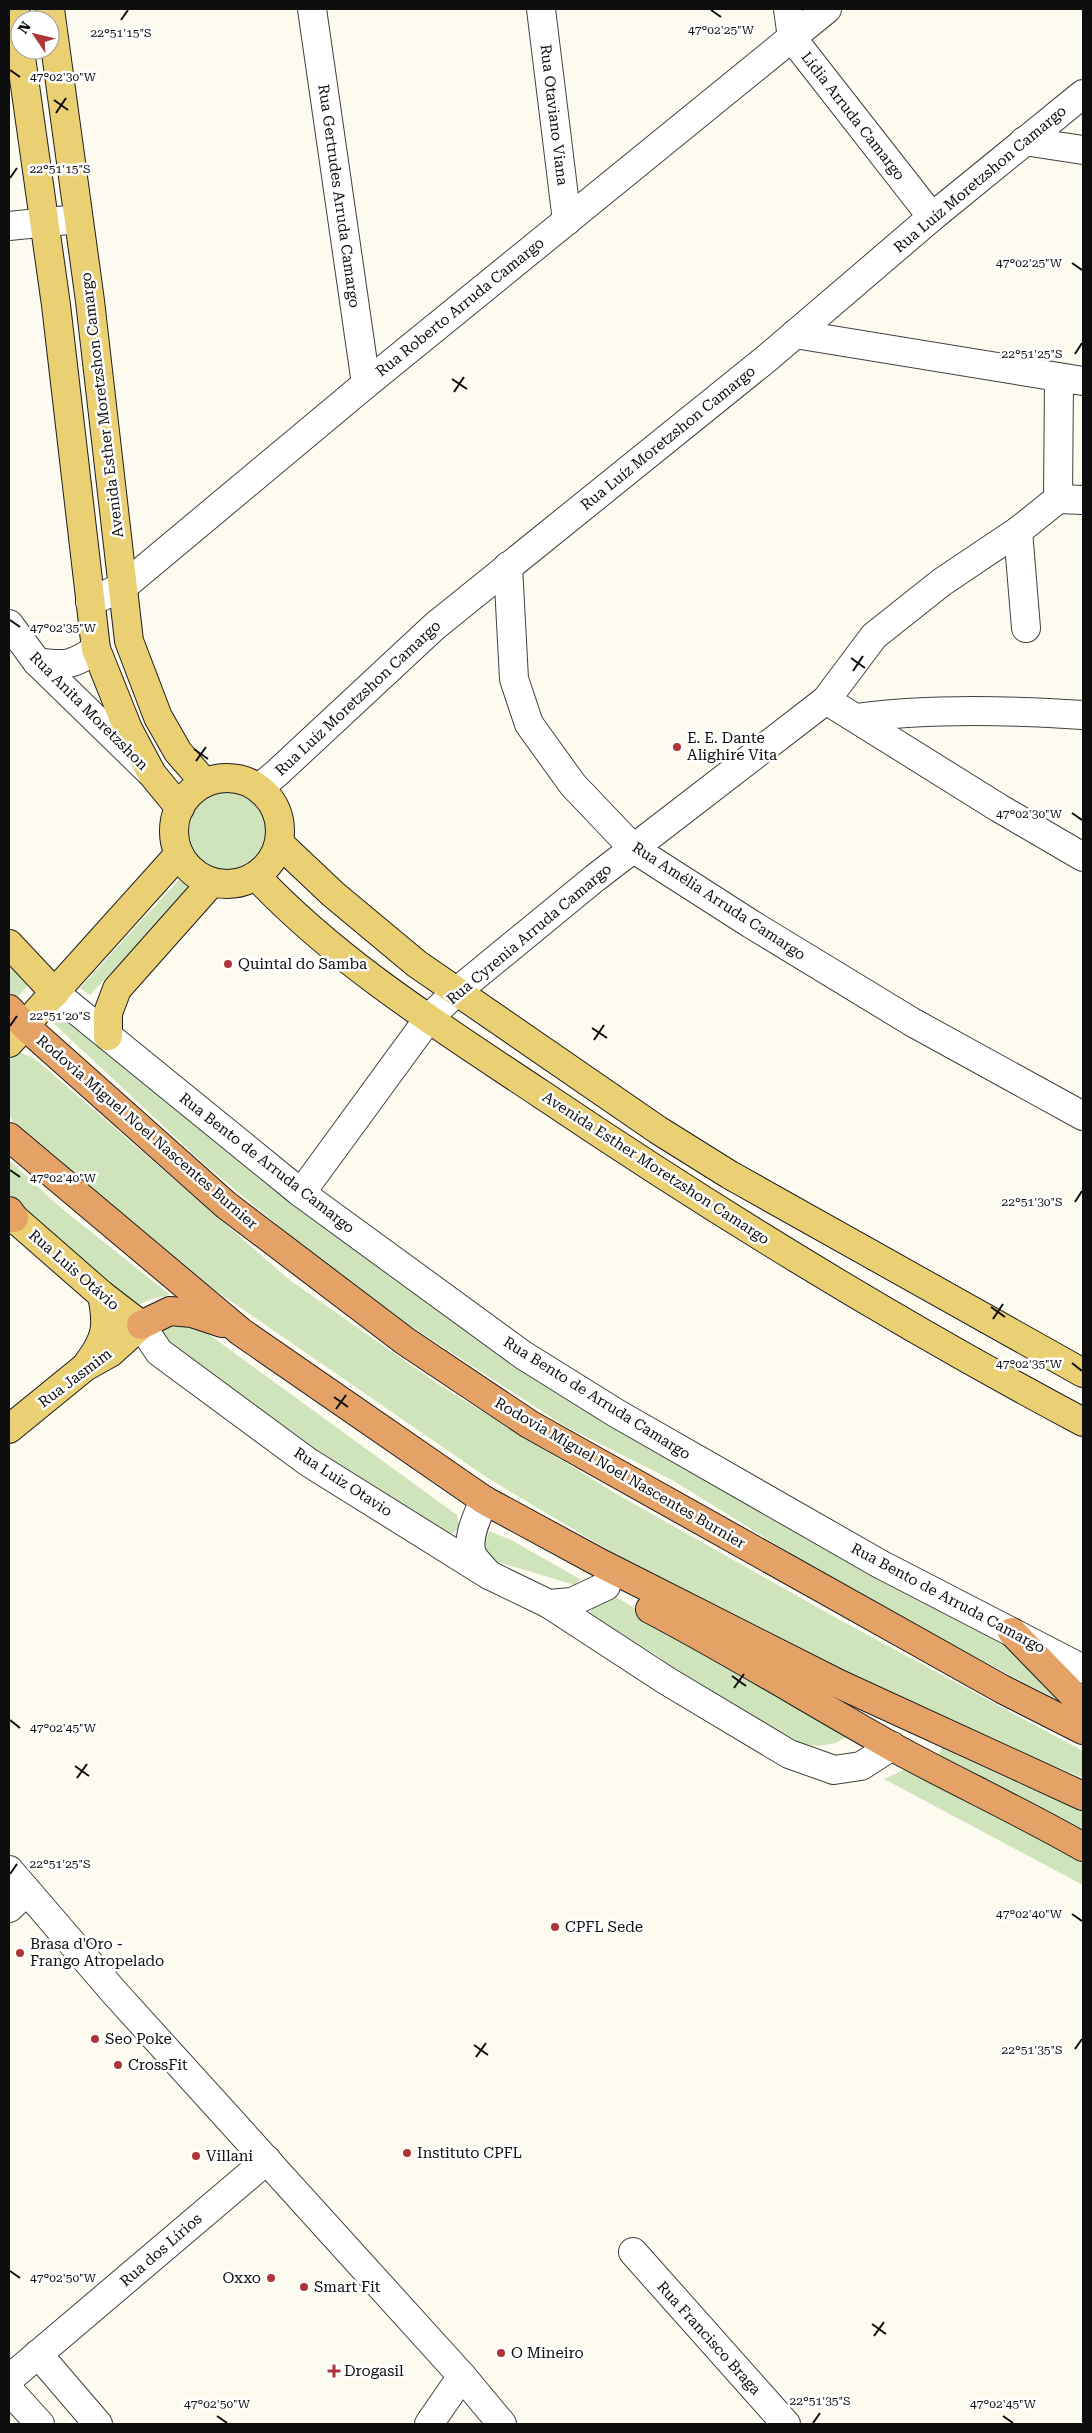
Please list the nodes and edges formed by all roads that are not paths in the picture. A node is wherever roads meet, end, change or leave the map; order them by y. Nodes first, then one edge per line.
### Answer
1 (50, 9) edge
2 (312, 9) edge
3 (540, 9) edge
4 (788, 9) edge
5 (828, 9) edge
6 (792, 38) junction
7 (22, 60) edge
8 (1083, 94) edge
9 (1024, 141) junction
10 (1083, 150) edge
11 (932, 217) junction
12 (78, 219) junction
13 (567, 221) junction
14 (44, 222) junction
15 (9, 226) edge
16 (795, 334) junction
17 (1071, 379) edge
18 (366, 384) junction
19 (1071, 500) edge
20 (1018, 531) junction
21 (508, 566) junction
22 (124, 586) junction
23 (90, 602) junction
24 (9, 624) edge
25 (1026, 628) dead end
26 (96, 649) junction
27 (37, 662) junction
28 (826, 700) junction
29 (1083, 715) edge
30 (856, 718) junction
31 (152, 774) junction
32 (205, 783) junction
33 (259, 788) junction
34 (180, 808) junction
35 (279, 843) junction
36 (634, 849) junction
37 (179, 854) junction
38 (1083, 857) edge
39 (256, 876) junction
40 (212, 882) junction
41 (9, 944) edge
42 (456, 992) junction
43 (55, 993) junction
44 (429, 1018) junction
45 (14, 1026) edge
46 (108, 1036) junction
47 (1083, 1116) edge
48 (9, 1137) edge
49 (301, 1192) junction
50 (10, 1214) edge
51 (102, 1295) junction
52 (141, 1325) junction
53 (241, 1332) junction
54 (85, 1367) junction
55 (1083, 1373) edge
56 (1083, 1422) edge
57 (9, 1429) edge
58 (484, 1500) junction
59 (490, 1575) junction
60 (604, 1575) junction
61 (549, 1604) junction
62 (1012, 1632) junction
63 (1083, 1669) edge
64 (1083, 1706) edge
65 (1083, 1730) edge
66 (892, 1746) junction
67 (1083, 1796) edge
68 (1083, 1847) edge
69 (9, 1870) edge
70 (18, 1899) edge
71 (267, 2160) junction
72 (633, 2252) dead end
73 (38, 2354) junction
74 (462, 2376) junction
75 (9, 2379) edge
76 (9, 2390) edge
77 (40, 2424) edge
78 (98, 2424) edge
79 (429, 2424) edge
80 (502, 2424) edge
81 (786, 2424) edge

1 - 12 main road, Avenida Esther Moretzshon Camargo
2 - 18 street, Rua Gertrudes Arruda Camargo
3 - 13 street, Rua Otaviano Viana
4 - 6 street, Lídia Arruda Camargo
5 - 6 street, Rua Roberto Arruda Camargo
6 - 11 street, Lídia Arruda Camargo
6 - 13 street, Rua Roberto Arruda Camargo
7 - 14 main road
8 - 9 street, Rua Luíz Moretzshon Camargo
9 - 10 street
9 - 11 street, Rua Luíz Moretzshon Camargo
11 - 16 street, Rua Luíz Moretzshon Camargo
12 - 14 street
12 - 22 main road, Avenida Esther Moretzshon Camargo
13 - 18 street, Rua Roberto Arruda Camargo
14 - 15 street
14 - 23 main road
16 - 17 street
16 - 21 street, Rua Luíz Moretzshon Camargo
17 - 19 street
18 - 22 street, Rua Roberto Arruda Camargo
19 - 20 street, Rua Cyrenia Arruda Camargo
20 - 25 street
20 - 28 street, Rua Cyrenia Arruda Camargo
21 - 33 street, Rua Luíz Moretzshon Camargo
21 - 36 street, Rua Amélia Arruda Camargo
22 - 23 street, Rua Roberto Arruda Camargo
22 - 32 main road, Avenida Esther Moretzshon Camargo
23 - 26 main road
24 - 27 street, Rua Anita Moretzshon
26 - 27 street
26 - 31 main road
27 - 31 street, Rua Anita Moretzshon
28 - 30 street
28 - 36 street, Rua Cyrenia Arruda Camargo
29 - 30 street
30 - 38 street
31 - 34 main road
32 - 33 main road
32 - 34 main road
33 - 35 main road
34 - 37 main road
35 - 39 main road
35 - 42 main road
36 - 42 street, Rua Cyrenia Arruda Camargo
36 - 47 street, Rua Amélia Arruda Camargo
37 - 40 main road
37 - 43 main road
39 - 40 main road
39 - 44 main road, Avenida Esther Moretzshon Camargo
40 - 46 main road
41 - 43 main road
42 - 44 street, Rua Cyrenia Arruda Camargo
42 - 55 main road
43 - 45 main road
43 - 46 street, Rua Bento de Arruda Camargo
44 - 49 street, Rua Cyrenia Arruda Camargo
44 - 56 main road, Avenida Esther Moretzshon Camargo
45 - 65 highway, Rodovia Miguel Noel Nascentes Burnier
46 - 49 street, Rua Bento de Arruda Camargo
48 - 53 highway
49 - 62 street, Rua Bento de Arruda Camargo
50 - 51 main road, Rua Luis Otávio
51 - 52 main road, Rua Luis Otávio
51 - 54 main road
52 - 53 highway
52 - 54 main road, Rua Jasmim
52 - 59 street, Rua Luiz Otavio
53 - 58 highway
54 - 57 main road, Rua Jasmim
58 - 59 street
58 - 60 highway
59 - 61 street, Rua Luiz Otavio
60 - 61 street
60 - 66 highway
60 - 67 highway
61 - 66 street, Rua Luiz Otavio
62 - 63 street, Rua Bento de Arruda Camargo
62 - 64 highway
66 - 68 highway
69 - 70 street
70 - 71 street
71 - 73 street, Rua dos Lírios
71 - 74 street
72 - 81 street, Rua Francisco Braga
73 - 75 street, Rua dos Lírios
73 - 78 street
74 - 79 street
74 - 80 street
76 - 77 street

